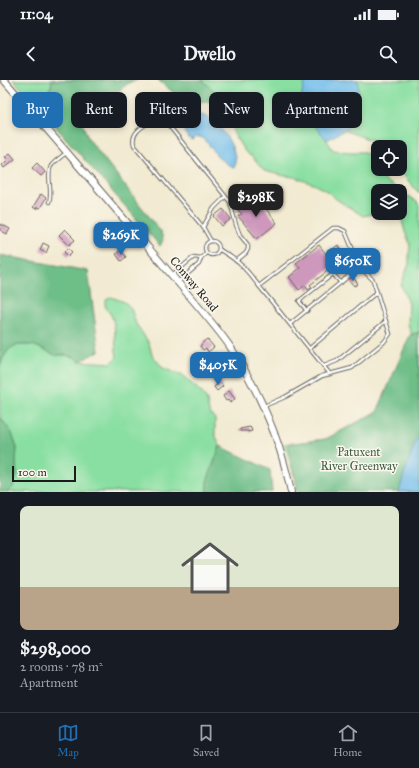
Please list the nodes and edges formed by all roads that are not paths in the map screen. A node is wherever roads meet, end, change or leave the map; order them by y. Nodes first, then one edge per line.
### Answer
1 (4, 80) edge
2 (66, 152) junction
3 (225, 197) junction
4 (48, 202) dead end
5 (203, 227) junction
6 (211, 241) junction
7 (220, 250) junction
8 (206, 253) junction
9 (201, 258) junction
10 (236, 261) junction
11 (361, 266) junction
12 (172, 275) junction
13 (178, 283) junction
14 (341, 283) junction
15 (259, 286) junction
16 (377, 292) junction
17 (307, 311) junction
18 (386, 321) junction
19 (290, 324) junction
20 (310, 348) junction
21 (324, 366) junction
22 (330, 374) junction
23 (264, 406) junction
24 (291, 492) edge

1 - 2 street, Conway Road
2 - 4 lane
2 - 12 street, Conway Road
3 - 5 lane
3 - 5 lane
3 - 10 lane
5 - 6 lane
6 - 7 lane
6 - 8 lane
7 - 8 lane
7 - 10 lane
8 - 9 lane
9 - 12 lane
9 - 13 lane
10 - 15 lane
11 - 14 lane
11 - 15 lane
11 - 16 lane
12 - 13 street, Conway Road
13 - 23 street, Conway Road
14 - 17 lane
14 - 17 lane
15 - 19 lane
16 - 18 lane
16 - 20 lane
17 - 19 lane
18 - 21 lane
18 - 22 lane
19 - 20 lane
20 - 21 lane
21 - 22 lane
22 - 23 lane
23 - 24 street, Conway Road

